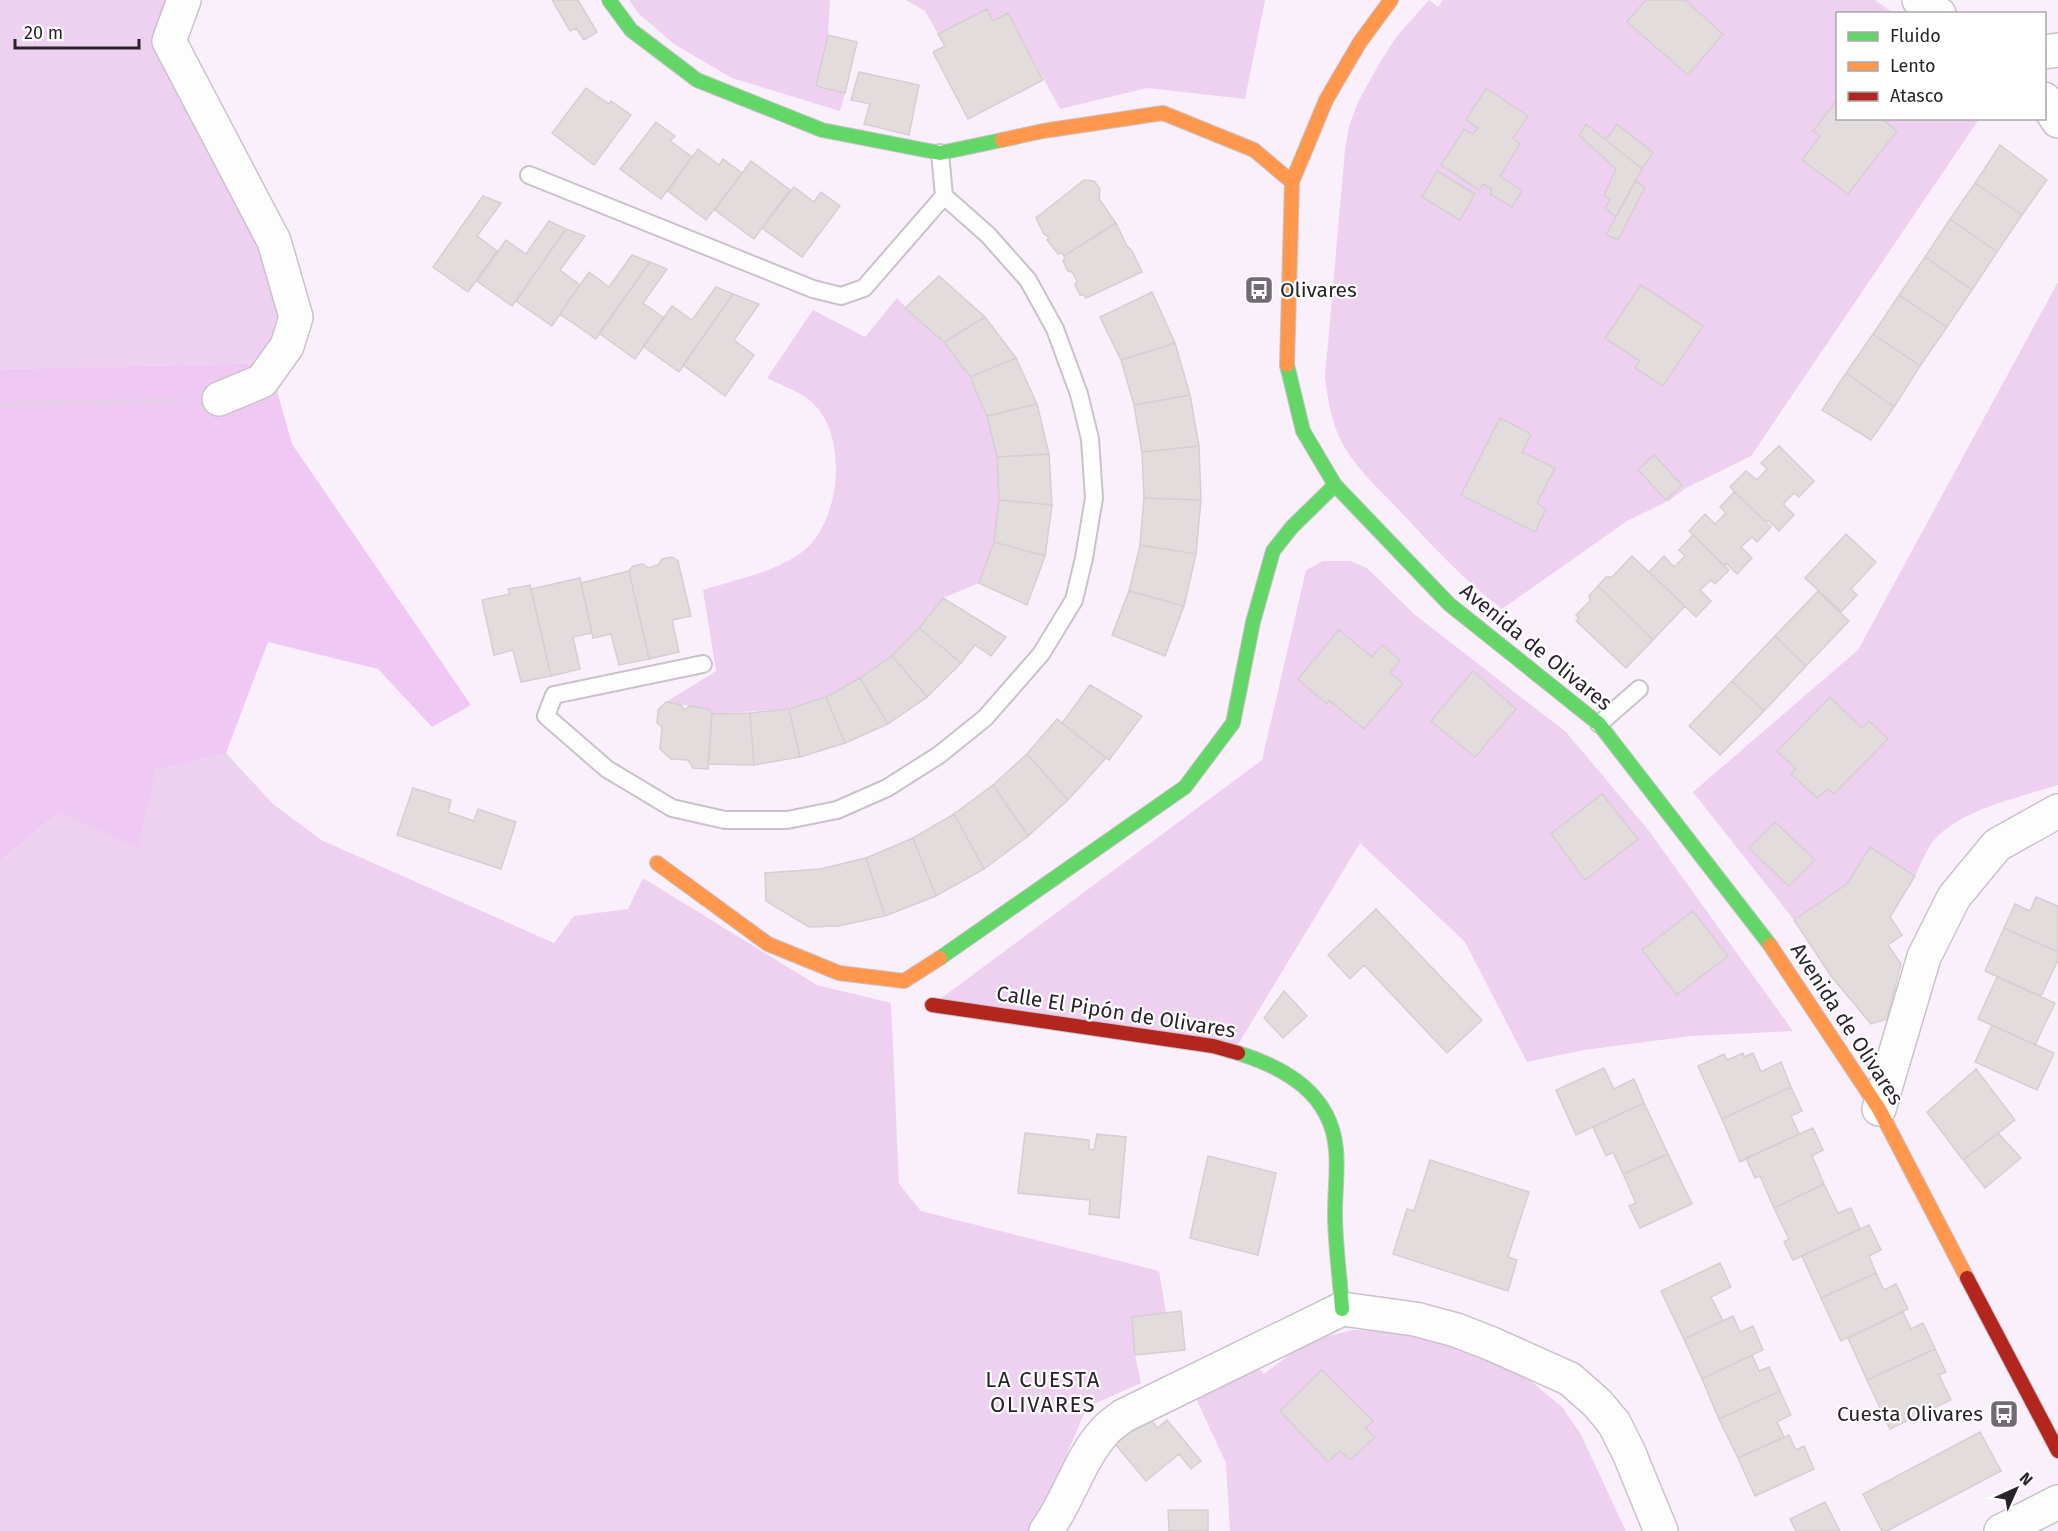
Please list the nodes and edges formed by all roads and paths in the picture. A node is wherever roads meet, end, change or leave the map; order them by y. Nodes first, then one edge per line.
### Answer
1 (184, 0) edge
2 (609, 0) edge
3 (1391, 0) edge
4 (1919, 0) edge
5 (1936, 12) edge
6 (2046, 102) edge
7 (2058, 121) edge
8 (940, 153) junction
9 (529, 176) dead end
10 (1292, 182) junction
11 (944, 196) junction
12 (219, 399) joint
13 (0, 405) edge
14 (1335, 485) junction
15 (703, 664) dead end
16 (1639, 689) dead end
17 (1599, 724) junction
18 (2058, 811) edge
19 (657, 863) dead end
20 (932, 1005) dead end
21 (1879, 1109) junction
22 (1342, 1309) junction
23 (2058, 1451) edge
24 (2058, 1502) edge
25 (1046, 1531) edge
26 (1661, 1531) edge
27 (2001, 1531) edge

1 - 12 street
2 - 8 street
3 - 10 street, Avenida de Olivares
4 - 5 street
6 - 7 street
8 - 10 street
8 - 11 lane
9 - 11 lane
10 - 14 street, Avenida de Olivares
11 - 15 lane
12 - 13 path
14 - 17 street, Avenida de Olivares
14 - 19 street
16 - 17 lane
17 - 21 street, Avenida de Olivares
18 - 21 street
20 - 22 street, Calle El Pipón de Olivares
21 - 23 street, Avenida de Olivares
22 - 25 street
22 - 26 street
24 - 27 street

